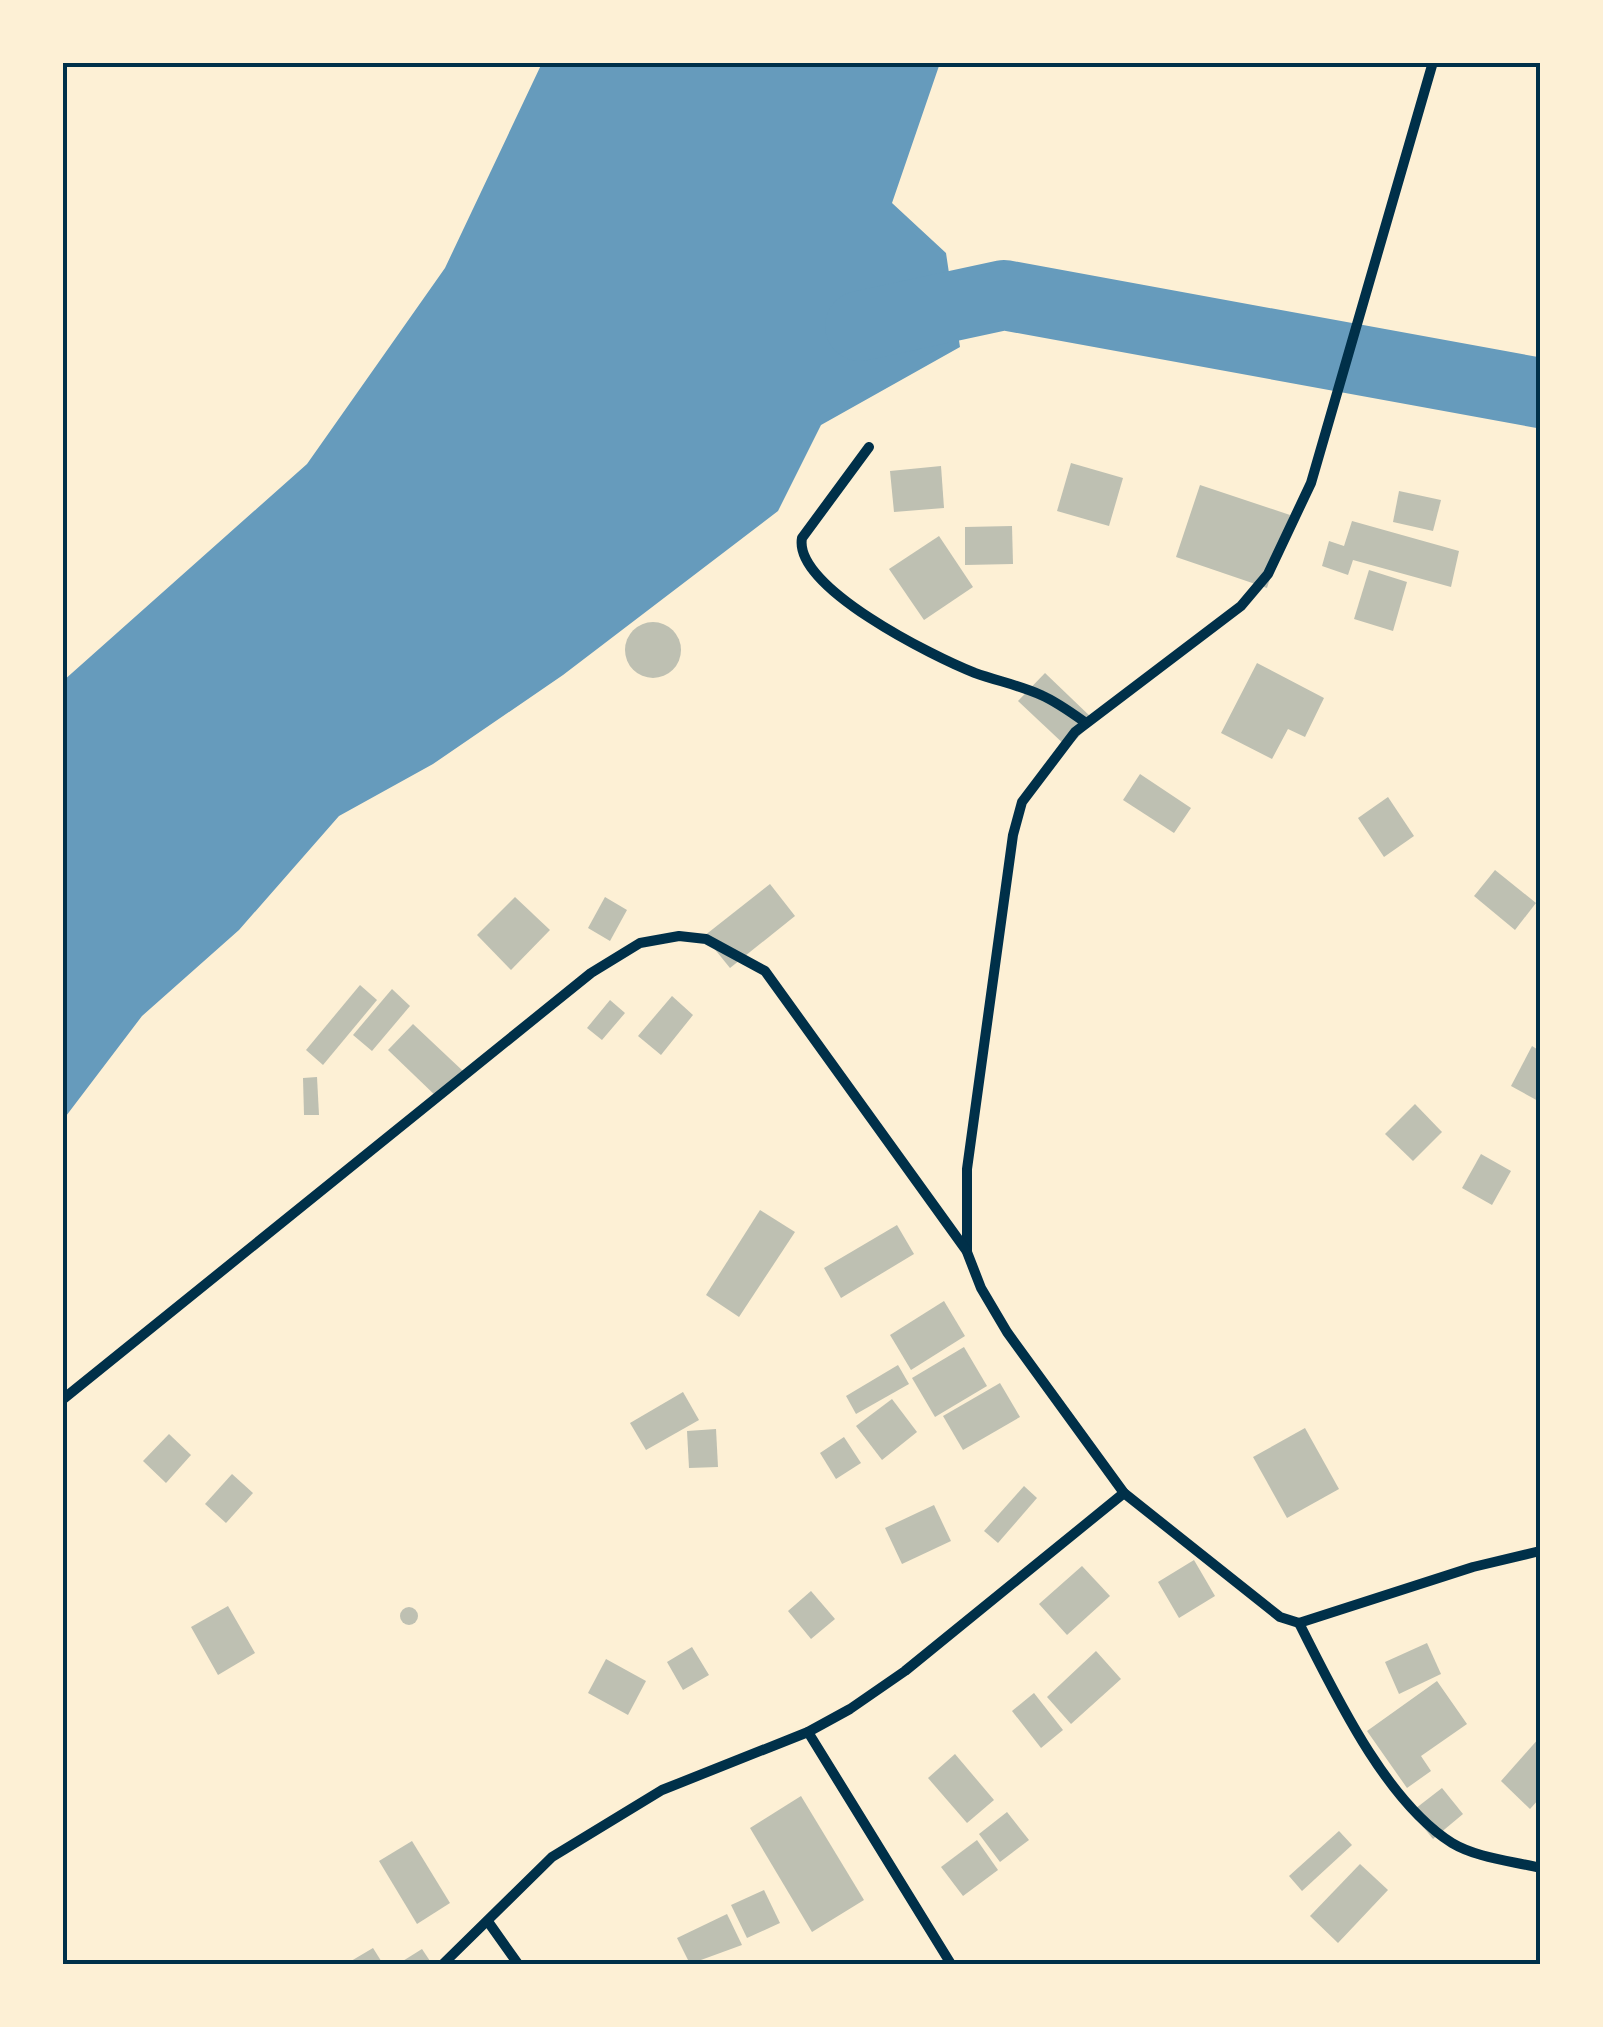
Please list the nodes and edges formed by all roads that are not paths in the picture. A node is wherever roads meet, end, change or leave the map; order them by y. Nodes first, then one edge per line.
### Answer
1 (1434, 62) edge
2 (869, 447) dead end
3 (1086, 723) junction
4 (967, 1252) junction
5 (62, 1400) edge
6 (1124, 1493) junction
7 (1540, 1551) edge
8 (1299, 1623) junction
9 (808, 1732) junction
10 (1540, 1868) edge
11 (489, 1923) junction
12 (444, 1964) edge
13 (518, 1964) edge
14 (952, 1964) edge

1 - 3 street
2 - 3 street
3 - 4 street
4 - 5 street
4 - 6 street
6 - 8 street
6 - 9 street
7 - 8 street
8 - 10 street
9 - 11 street
9 - 14 street
11 - 12 street
11 - 13 street

